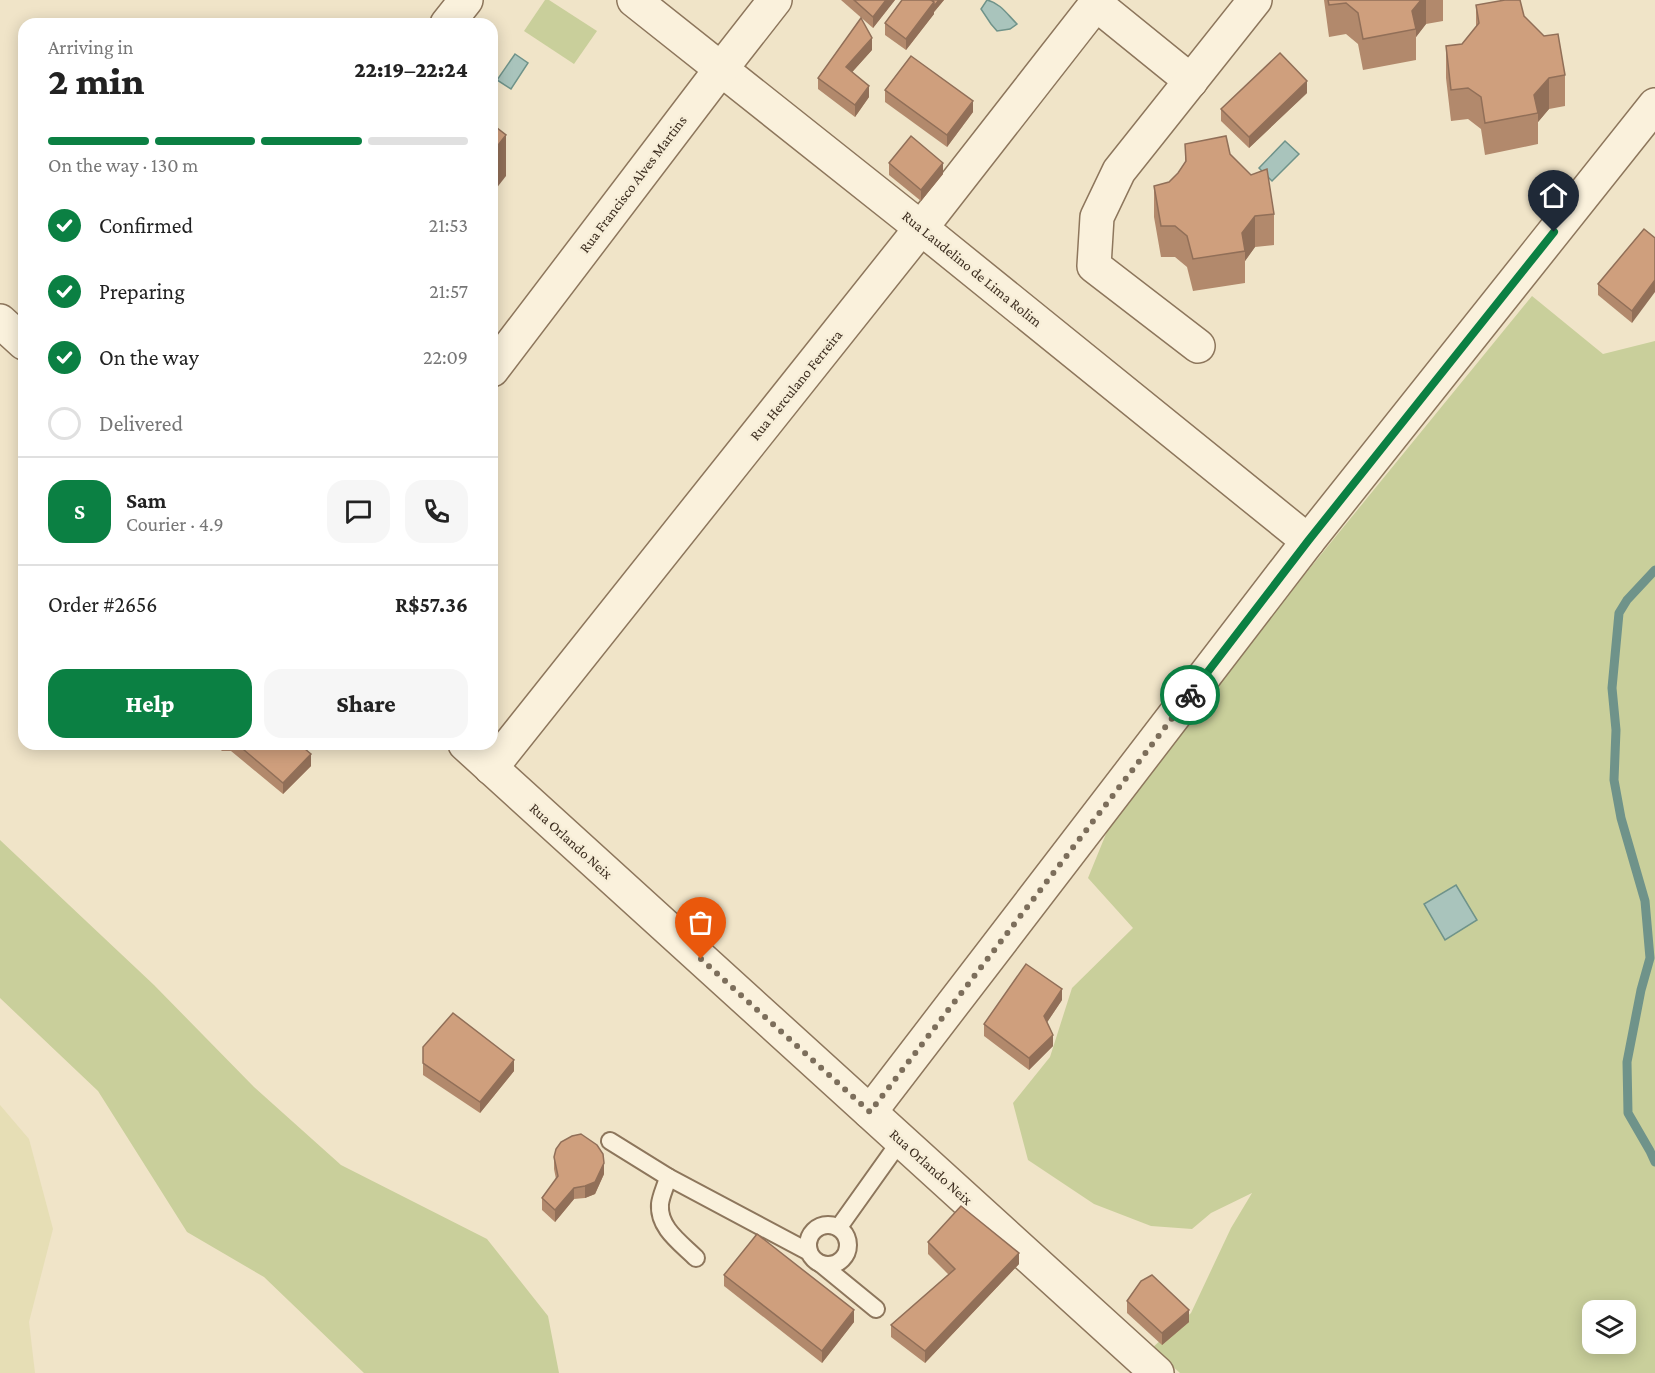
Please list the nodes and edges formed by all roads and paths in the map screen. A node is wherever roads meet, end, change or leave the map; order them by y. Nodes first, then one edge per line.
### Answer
1 (466, 0) edge
2 (634, 0) edge
3 (775, 0) edge
4 (1255, 0) edge
5 (1097, 2) edge
6 (452, 18) edge
7 (721, 69) junction
8 (1191, 81) junction
9 (1655, 105) edge
10 (921, 228) junction
11 (0, 321) edge
12 (18, 338) edge
13 (1198, 346) dead end
14 (498, 362) edge
15 (1308, 541) junction
16 (472, 750) edge
17 (491, 768) junction
18 (870, 1112) junction
19 (901, 1140) junction
20 (610, 1141) dead end
21 (668, 1177) junction
22 (839, 1227) junction
23 (696, 1258) dead end
24 (814, 1258) junction
25 (876, 1309) dead end
26 (1157, 1373) edge

1 - 6 street
2 - 7 street, Rua Laudelino de Lima Rolim
3 - 7 street, Rua Francisco Alves Martins
4 - 8 street
5 - 8 street
5 - 10 street, Rua Herculano Ferreira
7 - 10 street, Rua Laudelino de Lima Rolim
7 - 14 street, Rua Francisco Alves Martins
8 - 13 street
9 - 15 street
10 - 15 street, Rua Laudelino de Lima Rolim
10 - 17 street, Rua Herculano Ferreira
11 - 12 street
15 - 18 street
16 - 17 street, Rua Orlando Neix
17 - 18 street, Rua Orlando Neix
18 - 19 street, Rua Orlando Neix
19 - 22 lane
19 - 26 street, Rua Orlando Neix
20 - 21 lane
21 - 23 lane
21 - 24 lane
22 - 24 lane
22 - 24 lane
24 - 25 lane

